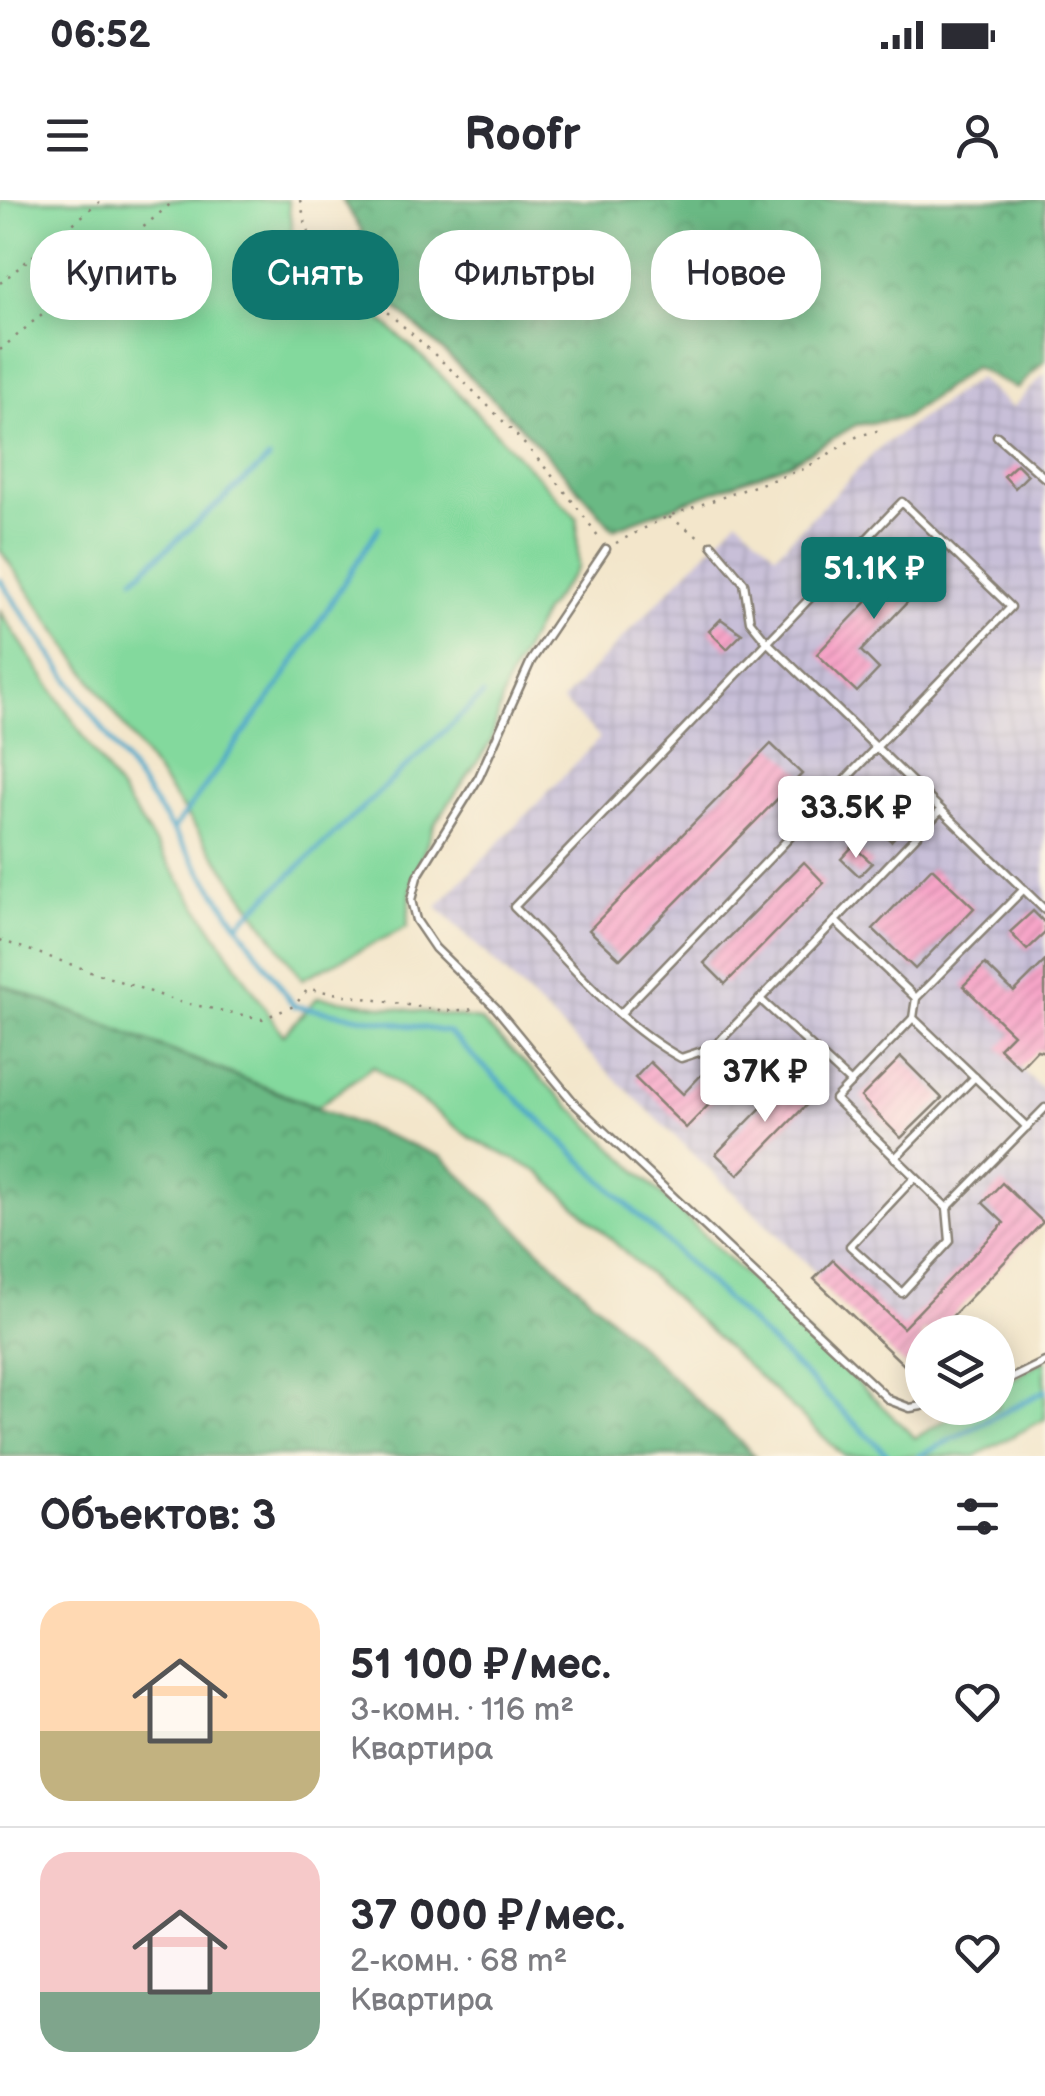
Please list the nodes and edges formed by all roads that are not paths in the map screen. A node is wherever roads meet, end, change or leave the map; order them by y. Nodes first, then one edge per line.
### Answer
1 (997, 436) dead end
2 (1045, 478) edge
3 (712, 546) road end
4 (606, 549) road end
5 (767, 642) junction
6 (876, 748) junction
7 (941, 810) junction
8 (1024, 889) junction
9 (1045, 910) edge
10 (834, 921) junction
11 (916, 998) junction
12 (760, 999) junction
13 (621, 1014) junction
14 (913, 1018) junction
15 (975, 1078) junction
16 (850, 1083) junction
17 (1045, 1108) edge
18 (1027, 1127) junction
19 (895, 1158) junction
20 (915, 1177) junction
21 (947, 1208) junction
22 (1045, 1362) edge
23 (1015, 1377) edge
24 (905, 1406) edge

1 - 2 lane
3 - 5 lane
4 - 24 lane
5 - 6 lane
5 - 6 lane
5 - 13 lane
6 - 7 lane
6 - 13 lane
7 - 8 lane
7 - 10 lane
8 - 9 lane
8 - 11 lane
10 - 11 lane
10 - 12 lane
11 - 14 lane
12 - 13 lane
12 - 16 lane
14 - 15 lane
14 - 16 lane
15 - 18 lane
15 - 19 lane
16 - 19 lane
17 - 18 lane
18 - 21 lane
19 - 20 lane
20 - 21 lane
20 - 21 lane
22 - 23 lane

